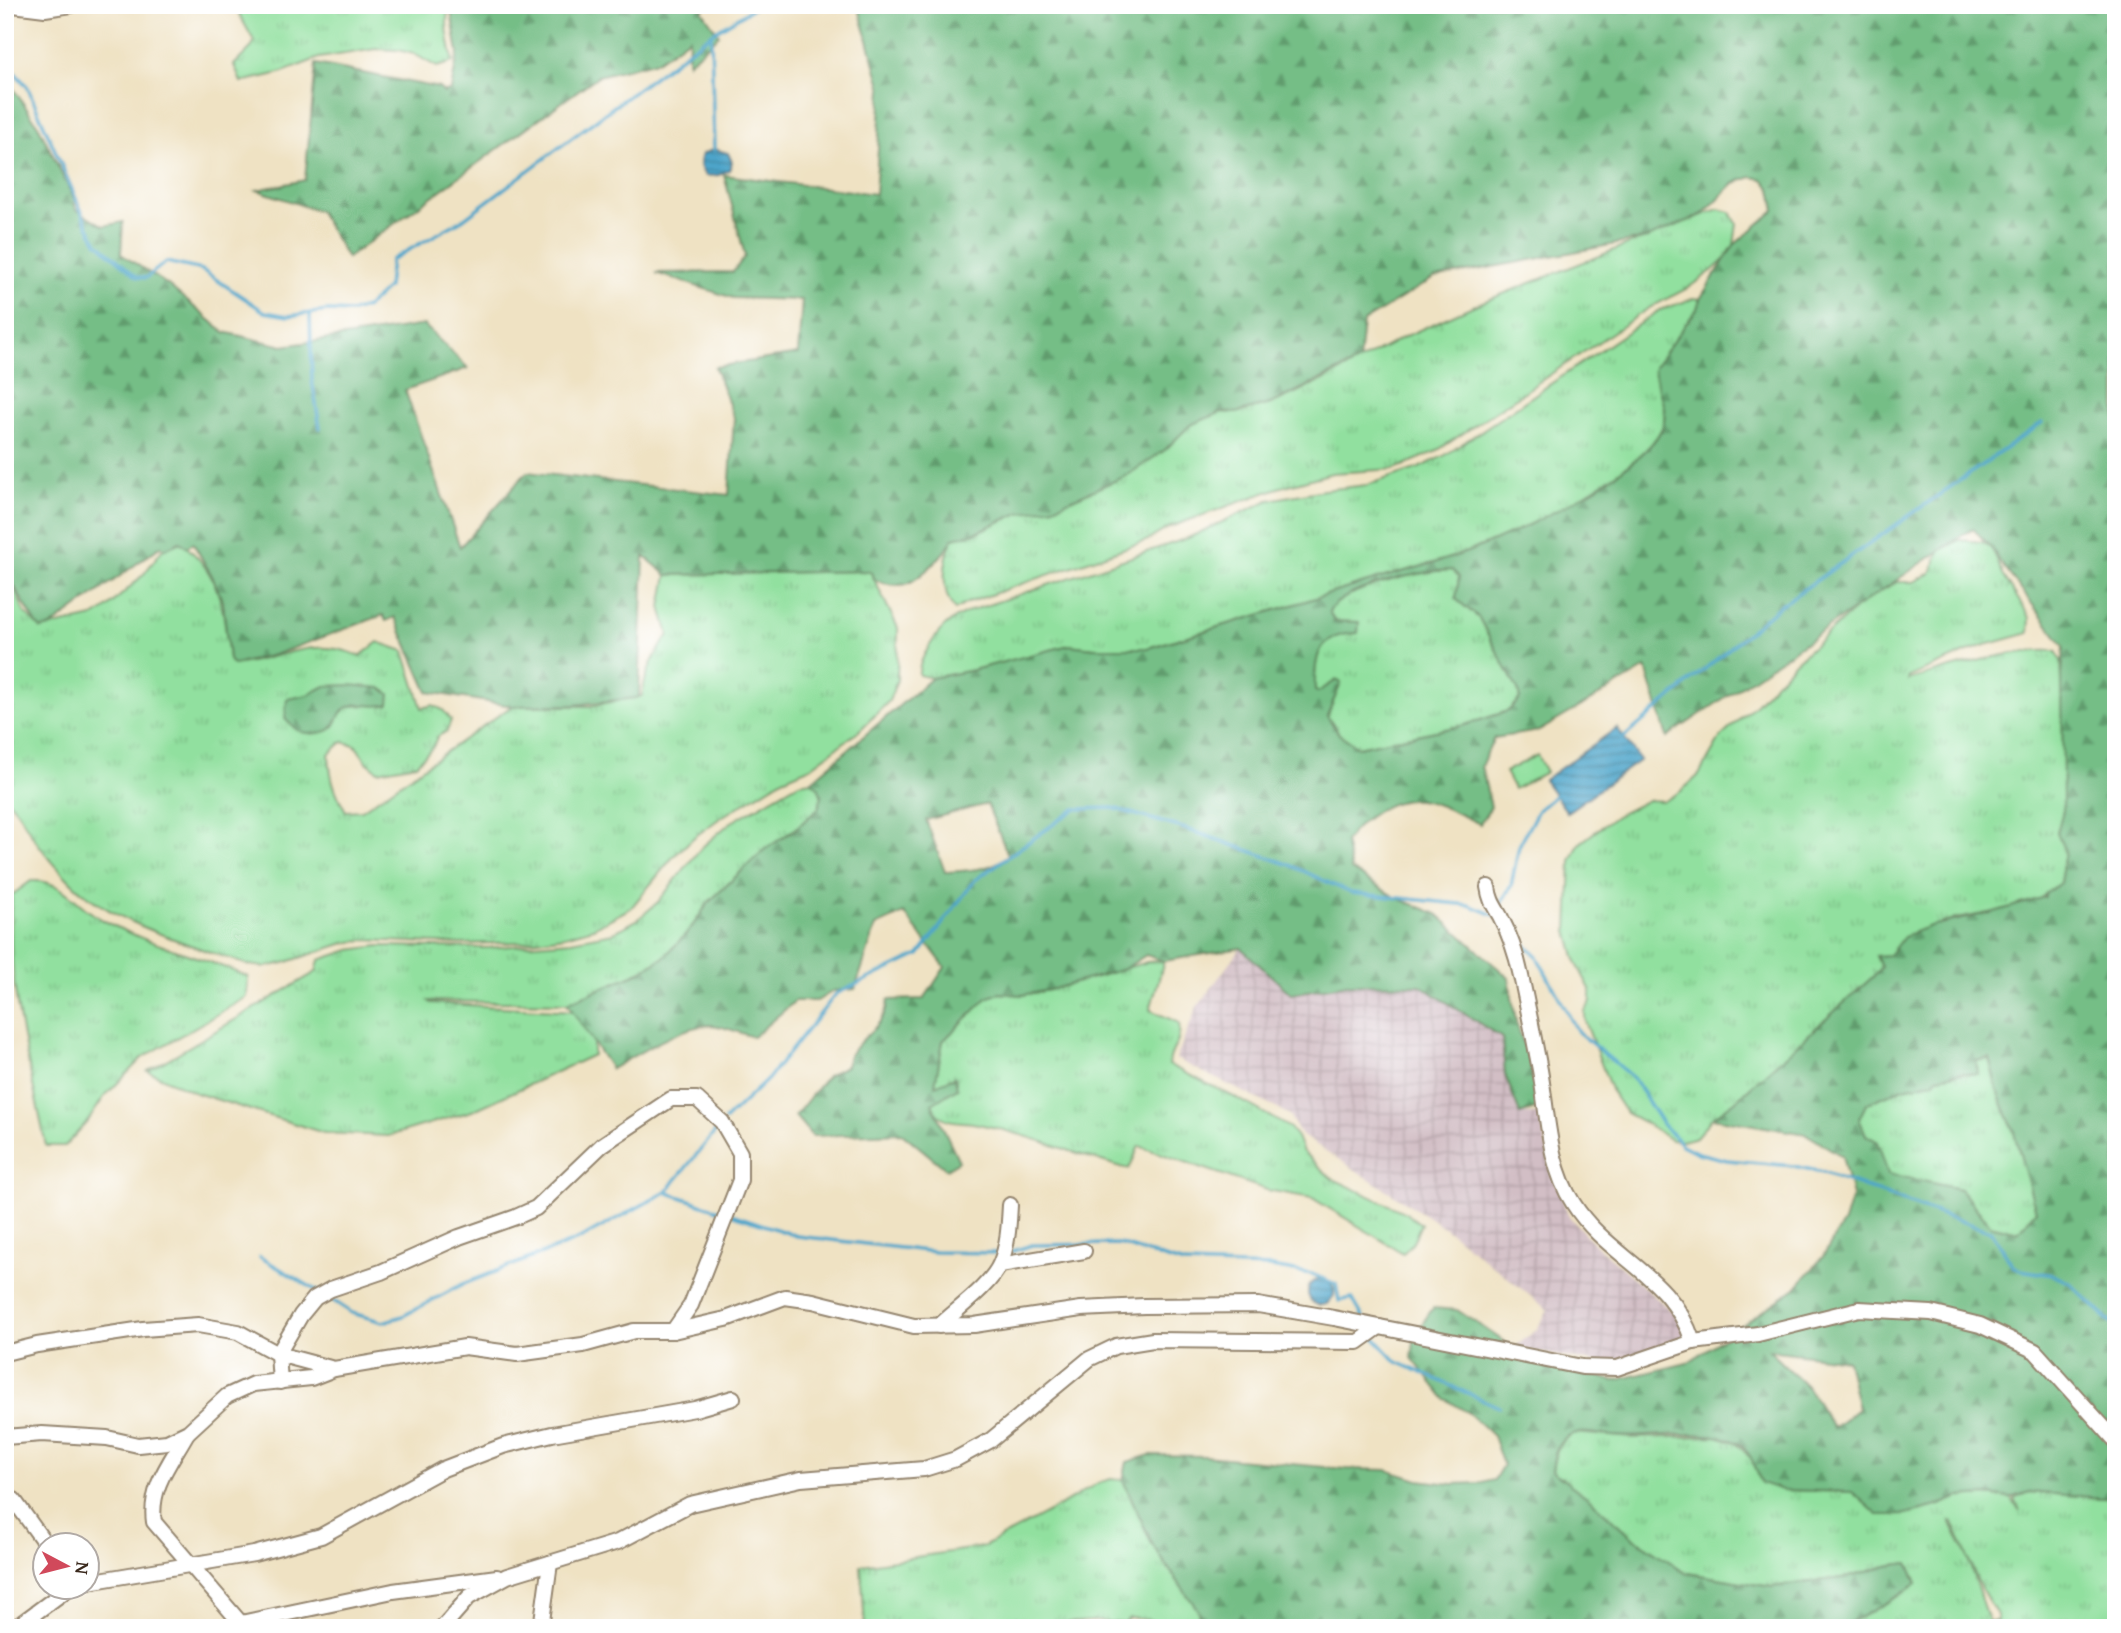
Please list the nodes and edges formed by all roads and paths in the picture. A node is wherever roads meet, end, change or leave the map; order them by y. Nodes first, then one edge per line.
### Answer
1 (13, 5) edge
2 (71, 5) edge
3 (1488, 887) dead end
4 (1010, 1205) dead end
5 (1084, 1251) dead end
6 (1000, 1265) junction
7 (939, 1326) junction
8 (1379, 1327) junction
9 (673, 1331) junction
10 (1693, 1342) junction
11 (5, 1353) edge
12 (278, 1354) junction
13 (334, 1369) junction
14 (280, 1381) junction
15 (733, 1398) dead end
16 (188, 1432) junction
17 (5, 1437) edge
18 (2116, 1441) edge
19 (14, 1500) dead end
20 (37, 1532) edge
21 (550, 1563) junction
22 (189, 1565) junction
23 (507, 1576) junction
24 (102, 1579) edge
25 (49, 1602) edge
26 (240, 1626) edge
27 (15, 1628) edge
28 (442, 1628) edge
29 (541, 1628) edge

1 - 2 street
3 - 10 street
4 - 6 street
5 - 6 street
6 - 7 street
7 - 8 street
7 - 9 street
8 - 10 street
8 - 21 street
9 - 12 street
9 - 13 street
10 - 18 street
11 - 12 street
12 - 13 street
12 - 14 street
13 - 14 street
14 - 16 street
15 - 22 street
16 - 17 street
16 - 22 street
19 - 20 street
21 - 23 street
21 - 29 street
22 - 24 street
22 - 26 street
23 - 26 street
23 - 28 street
25 - 27 street

